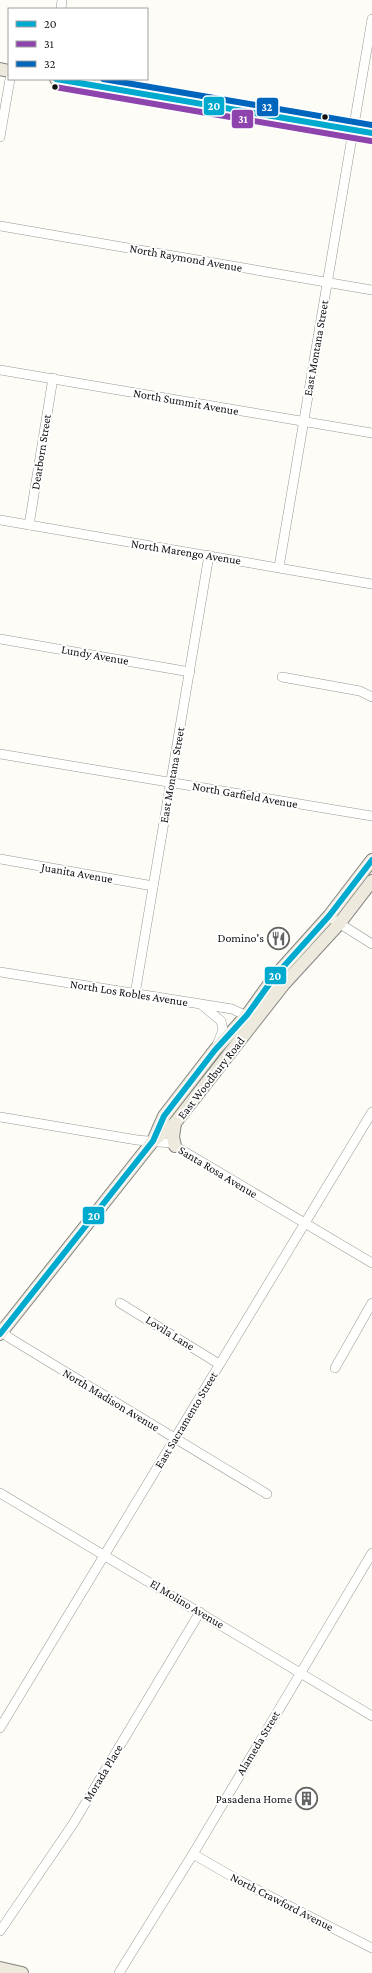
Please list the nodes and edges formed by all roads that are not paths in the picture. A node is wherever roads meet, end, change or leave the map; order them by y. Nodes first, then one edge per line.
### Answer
1 (372, 19) edge
2 (10, 80) edge
3 (62, 80) edge
4 (353, 130) junction
5 (372, 133) edge
6 (0, 137) edge
7 (0, 226) edge
8 (327, 282) junction
9 (372, 290) edge
10 (0, 370) edge
11 (53, 378) junction
12 (304, 422) junction
13 (372, 433) edge
14 (0, 520) edge
15 (29, 525) junction
16 (209, 555) junction
17 (279, 567) junction
18 (372, 584) edge
19 (0, 639) edge
20 (190, 672) junction
21 (282, 678) dead end
22 (372, 697) edge
23 (0, 754) edge
24 (172, 782) junction
25 (372, 816) edge
26 (0, 859) edge
27 (372, 860) edge
28 (372, 881) edge
29 (153, 886) junction
30 (329, 916) junction
31 (340, 924) junction
32 (372, 944) edge
33 (296, 960) junction
34 (0, 972) edge
35 (135, 994) junction
36 (202, 1005) junction
37 (251, 1018) junction
38 (215, 1050) junction
39 (372, 1112) edge
40 (0, 1117) edge
41 (175, 1123) junction
42 (153, 1141) junction
43 (175, 1146) junction
44 (304, 1223) junction
45 (372, 1264) edge
46 (120, 1303) dead end
47 (372, 1303) edge
48 (1, 1331) edge
49 (219, 1364) junction
50 (335, 1368) dead end
51 (175, 1438) junction
52 (0, 1493) edge
53 (267, 1494) dead end
54 (372, 1553) edge
55 (105, 1555) junction
56 (200, 1612) junction
57 (300, 1672) junction
58 (372, 1716) edge
59 (0, 1728) edge
60 (193, 1854) junction
61 (0, 1931) edge
62 (372, 1948) edge
63 (0, 1968) edge
64 (22, 1973) edge
65 (119, 1973) edge

1 - 4 street, East Montana Street
2 - 6 street
3 - 4 main road
4 - 5 main road
4 - 8 street, East Montana Street
7 - 8 street, North Raymond Avenue
8 - 9 street, North Raymond Avenue
8 - 12 street, East Montana Street
10 - 11 street, North Summit Avenue
11 - 12 street, North Summit Avenue
11 - 15 street, Dearborn Street
12 - 13 street, North Summit Avenue
12 - 17 street, East Montana Street
14 - 15 street, North Marengo Avenue
15 - 16 street, North Marengo Avenue
16 - 17 street, North Marengo Avenue
16 - 20 street, East Montana Street
17 - 18 street, North Marengo Avenue
19 - 20 street, Lundy Avenue
20 - 24 street, East Montana Street
21 - 22 street
23 - 24 street, North Garfield Avenue
24 - 25 street, North Garfield Avenue
24 - 29 street, East Montana Street
26 - 29 street, Juanita Avenue
27 - 30 main road, East Woodbury Road
28 - 31 main road, East Woodbury Road
29 - 35 street, East Montana Street
30 - 31 street
30 - 33 main road, East Woodbury Road
31 - 32 street
31 - 33 main road, East Woodbury Road
33 - 37 main road, East Woodbury Road
34 - 35 street, North Los Robles Avenue
35 - 36 street, North Los Robles Avenue
36 - 37 street, North Los Robles Avenue
36 - 38 street
37 - 38 main road, East Woodbury Road
37 - 41 main road, East Woodbury Road
38 - 42 main road, East Woodbury Road
39 - 44 street, East Sacramento Street
40 - 42 street, Santa Rosa Avenue
41 - 42 main road, East Woodbury Road
41 - 43 main road
42 - 43 street, Santa Rosa Avenue
42 - 48 main road, East Woodbury Road
43 - 44 street, Santa Rosa Avenue
44 - 45 street, Santa Rosa Avenue
44 - 49 street, East Sacramento Street
46 - 49 street, Lovila Lane
47 - 50 street
48 - 51 street, North Madison Avenue
49 - 51 street, East Sacramento Street
51 - 53 street, North Madison Avenue
51 - 55 street, East Sacramento Street
52 - 55 street, El Molino Avenue
54 - 57 street, Alameda Street
55 - 56 street, El Molino Avenue
55 - 59 street, East Sacramento Street
56 - 57 street, El Molino Avenue
56 - 61 street, Morada Place
57 - 58 street, El Molino Avenue
57 - 60 street, Alameda Street
60 - 62 street, North Crawford Avenue
60 - 65 street, Alameda Street
63 - 64 main road

